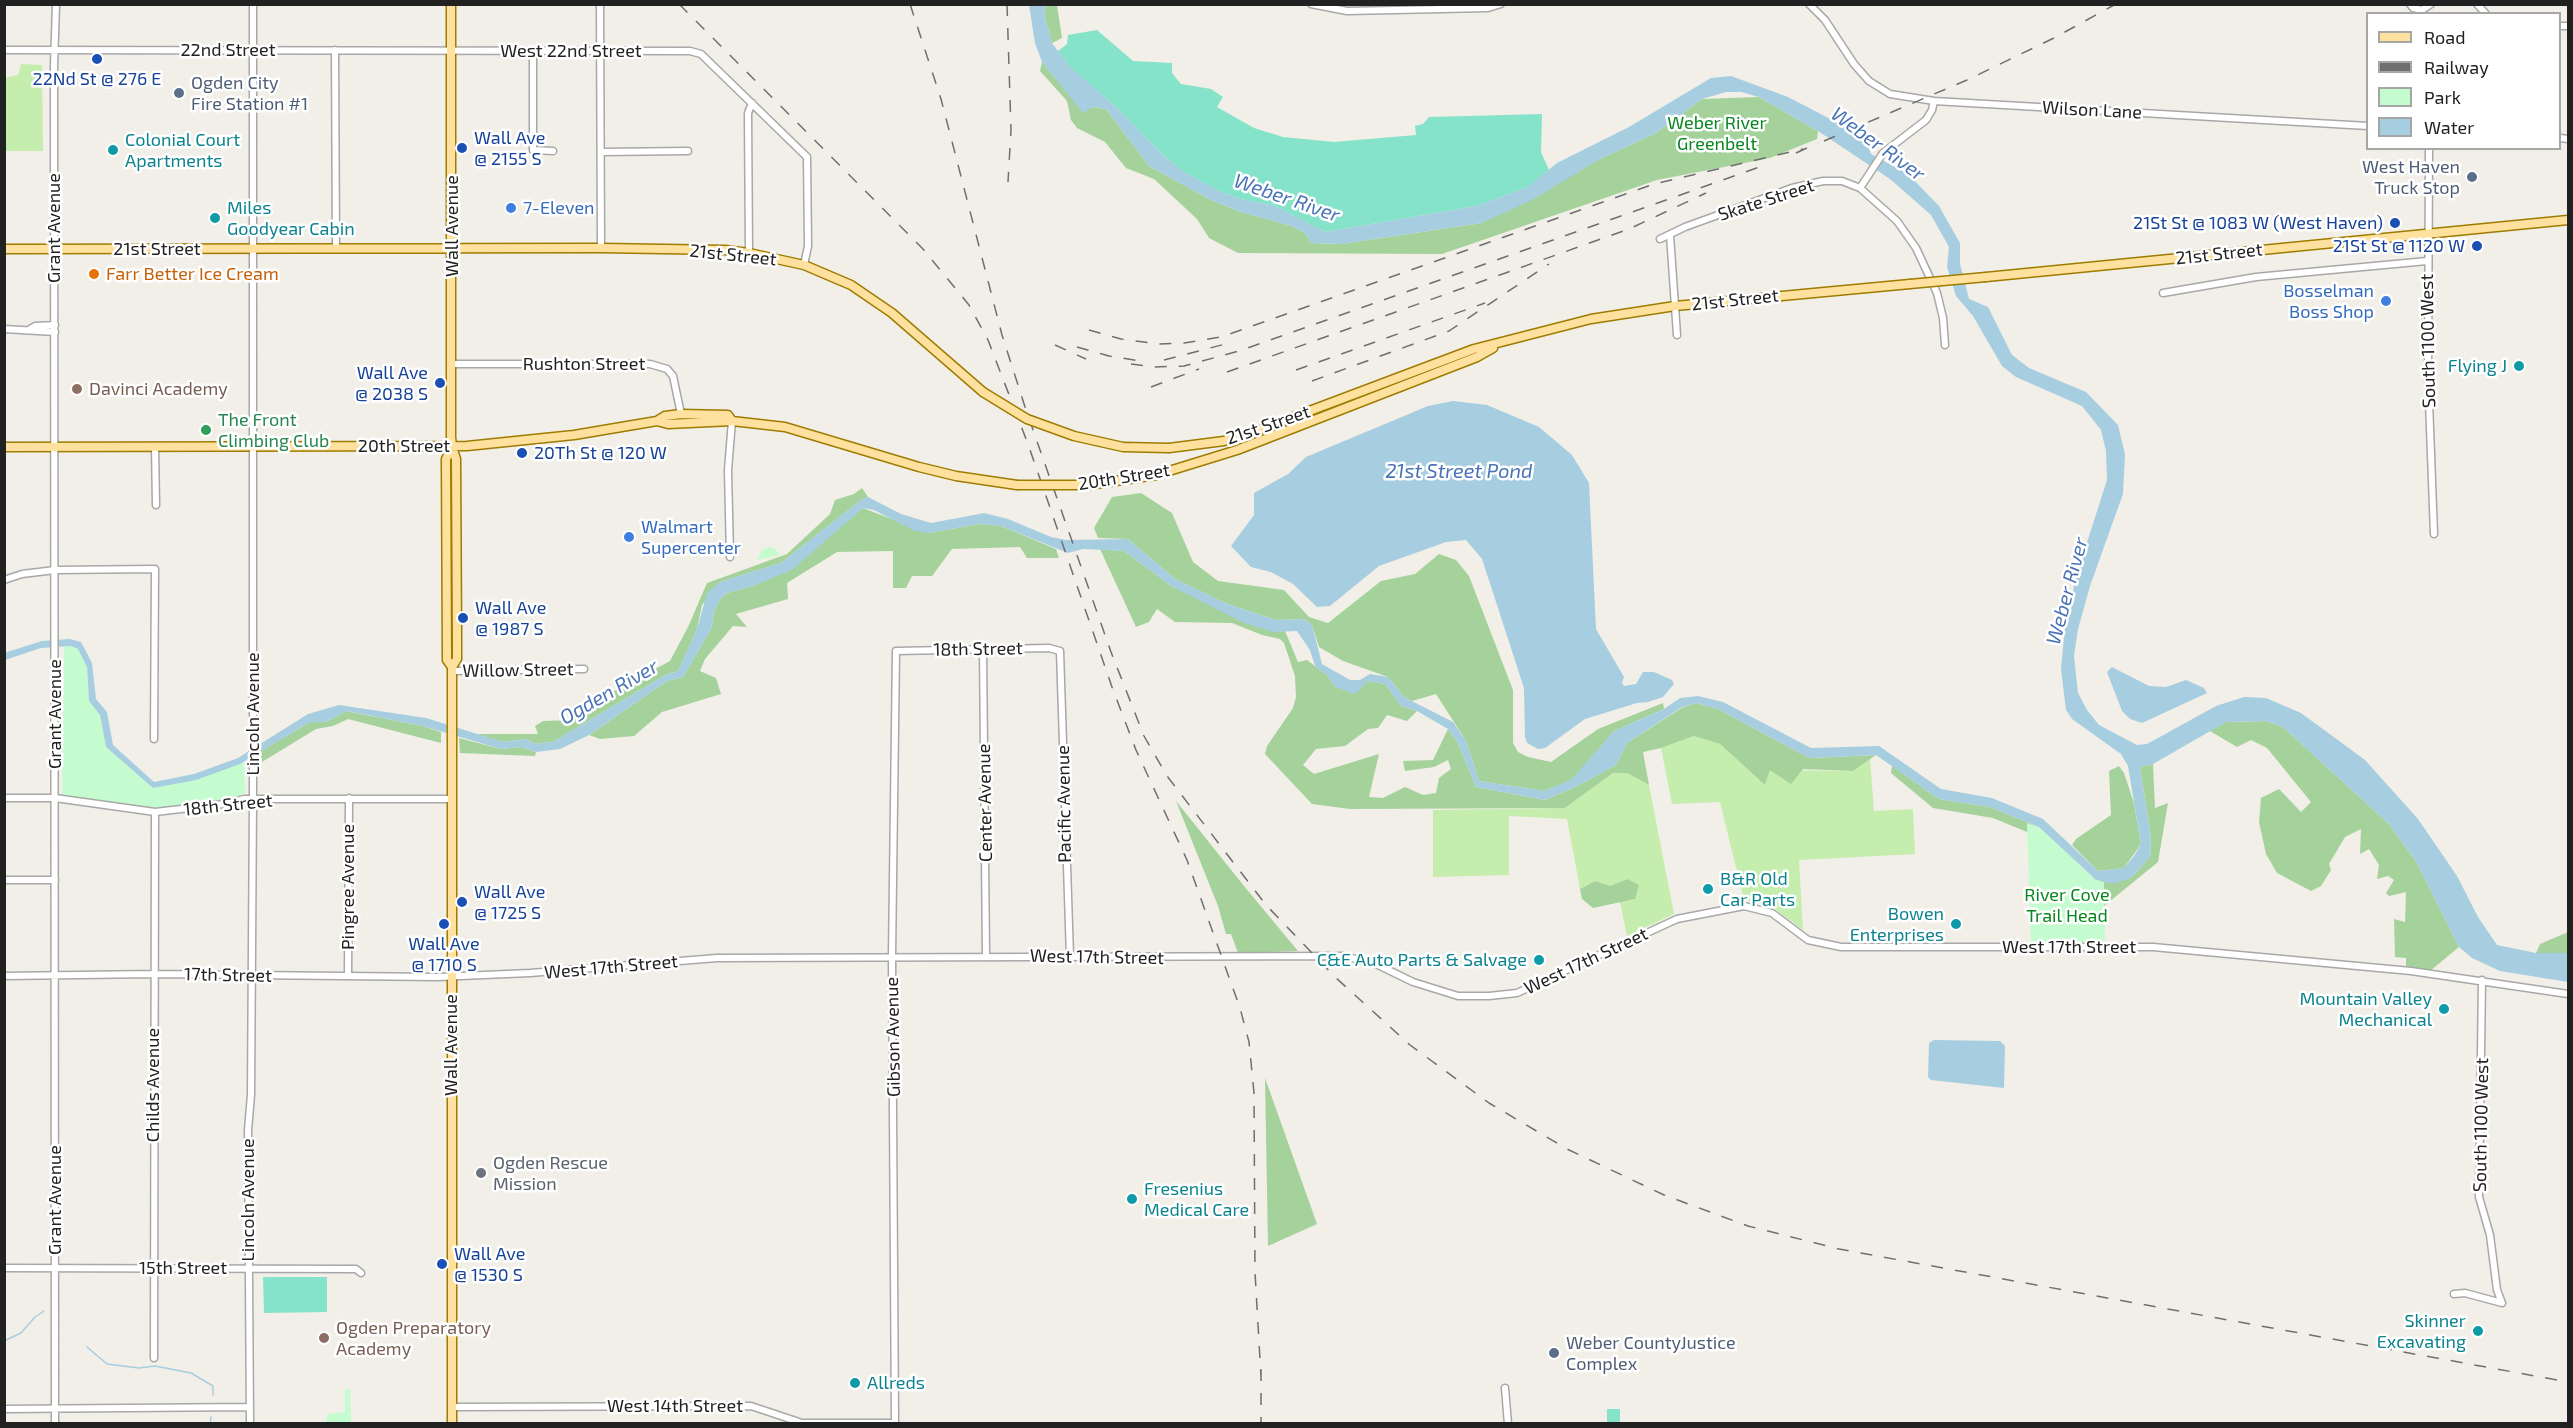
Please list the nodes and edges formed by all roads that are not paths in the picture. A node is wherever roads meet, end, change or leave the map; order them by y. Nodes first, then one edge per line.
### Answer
1 (56, 4) edge
2 (253, 4) edge
3 (452, 4) edge
4 (600, 4) edge
5 (1311, 4) edge
6 (1502, 4) edge
7 (1809, 4) edge
8 (2410, 4) edge
9 (2431, 4) edge
10 (2425, 12) edge
11 (4, 50) edge
12 (55, 50) junction
13 (253, 50) junction
14 (335, 50) junction
15 (601, 51) junction
16 (452, 52) junction
17 (533, 52) junction
18 (1934, 101) junction
19 (752, 103) junction
20 (2366, 126) edge
21 (2429, 150) edge
22 (554, 151) dead end
23 (688, 151) dead end
24 (601, 152) junction
25 (1860, 188) junction
26 (2568, 220) edge
27 (2427, 234) junction
28 (1670, 236) junction
29 (1660, 239) dead end
30 (336, 248) junction
31 (452, 248) junction
32 (602, 248) junction
33 (4, 249) edge
34 (54, 249) junction
35 (253, 249) junction
36 (749, 253) junction
37 (2427, 261) junction
38 (804, 265) junction
39 (2163, 293) dead end
40 (1675, 306) junction
41 (4, 329) edge
42 (55, 329) junction
43 (1677, 335) dead end
44 (1501, 343) junction
45 (1945, 345) dead end
46 (452, 364) junction
47 (681, 414) junction
48 (657, 421) junction
49 (732, 421) junction
50 (55, 446) junction
51 (253, 446) junction
52 (4, 447) edge
53 (155, 447) junction
54 (452, 447) junction
55 (156, 505) dead end
56 (2434, 534) dead end
57 (730, 557) dead end
58 (55, 570) junction
59 (4, 580) edge
60 (983, 650) junction
61 (896, 651) joint
62 (1060, 651) joint
63 (452, 669) junction
64 (584, 669) dead end
65 (154, 739) dead end
66 (4, 798) edge
67 (55, 798) junction
68 (349, 798) junction
69 (253, 799) junction
70 (452, 799) junction
71 (155, 812) junction
72 (4, 880) edge
73 (55, 880) junction
74 (891, 956) junction
75 (986, 956) junction
76 (1070, 957) junction
77 (153, 974) junction
78 (54, 975) junction
79 (251, 975) junction
80 (451, 975) junction
81 (4, 976) edge
82 (348, 976) junction
83 (2482, 980) junction
84 (2568, 994) edge
85 (4, 1268) edge
86 (154, 1268) junction
87 (249, 1268) junction
88 (55, 1269) junction
89 (361, 1273) dead end
90 (2497, 1290) junction
91 (2454, 1294) dead end
92 (2484, 1298) junction
93 (154, 1358) dead end
94 (1505, 1388) dead end
95 (250, 1407) junction
96 (452, 1407) junction
97 (4, 1409) edge
98 (55, 1409) junction
99 (895, 1423) edge
100 (55, 1424) edge
101 (250, 1424) edge
102 (452, 1424) edge
103 (1508, 1424) edge

1 - 12 street, Grant Avenue
2 - 13 street, Lincoln Avenue
3 - 16 main road, Wall Avenue
4 - 15 street
5 - 6 street
7 - 18 street, Wilson Lane
8 - 10 street
9 - 10 street
11 - 12 street, 22nd Street
12 - 13 street, 22nd Street
12 - 34 street, Grant Avenue
13 - 14 street, 22nd Street
13 - 35 street, Lincoln Avenue
14 - 16 street, 22nd Street
14 - 30 street
15 - 17 street, West 22nd Street
15 - 19 street, West 22nd Street
15 - 24 street
16 - 17 street, West 22nd Street
16 - 31 main road, Wall Avenue
17 - 22 street
18 - 20 street, Wilson Lane
18 - 25 street
19 - 36 street
19 - 38 street
21 - 27 street, South 1100 West
23 - 24 street
24 - 32 street
25 - 28 street, Skate Street
25 - 45 street
26 - 27 main road, 21st Street
27 - 37 street, South 1100 West
27 - 40 main road, 21st Street, bridge
28 - 29 street, Skate Street
28 - 40 street
30 - 31 main road, 21st Street
30 - 35 main road, 21st Street
31 - 32 main road, 21st Street
31 - 46 main road, Wall Avenue
32 - 36 main road, 21st Street
33 - 34 main road, 21st Street
34 - 35 main road, 21st Street
34 - 42 street, Grant Avenue
35 - 51 street, Lincoln Avenue
36 - 38 main road, 21st Street
37 - 39 street
37 - 56 street, South 1100 West
38 - 44 main road, 21st Street, bridge
40 - 43 street
40 - 44 main road, 21st Street
41 - 42 street
42 - 50 street, Grant Avenue
44 - 49 main road, 20th Street, bridge
46 - 47 street, Rushton Street
46 - 54 main road, Wall Avenue
47 - 48 main road, 20th Street
47 - 49 main road, 20th Street
48 - 49 main road, 20th Street
48 - 54 main road, 20th Street
49 - 57 street
50 - 52 main road, 20th Street
50 - 53 main road, 20th Street
50 - 58 street, Grant Avenue
51 - 53 main road, 20th Street
51 - 54 main road, 20th Street
51 - 69 street, Lincoln Avenue
53 - 55 street
54 - 63 main road, Wall Avenue
58 - 59 street
58 - 65 street
58 - 67 street, Grant Avenue
60 - 61 street, 18th Street
60 - 62 street, 18th Street
60 - 75 street, Center Avenue
61 - 74 street, Gibson Avenue
62 - 76 street, Pacific Avenue
63 - 64 street, Willow Street
63 - 70 main road, Wall Avenue
66 - 67 street, 18th Street
67 - 71 street, 18th Street
67 - 73 street, Grant Avenue
68 - 69 street, 18th Street
68 - 70 street, 18th Street
68 - 82 street, Pingree Avenue
69 - 71 street, 18th Street
69 - 79 street, Lincoln Avenue
70 - 80 main road, Wall Avenue
71 - 77 street, Childs Avenue
72 - 73 street
73 - 78 street, Grant Avenue
74 - 75 street, West 17th Street
74 - 80 street, West 17th Street
74 - 99 street, Gibson Avenue
75 - 76 street, West 17th Street
76 - 83 street, West 17th Street
77 - 78 street, 17th Street
77 - 79 street, 17th Street
77 - 86 street, Childs Avenue
78 - 81 street, 17th Street
78 - 88 street, Grant Avenue
79 - 82 street, 17th Street
79 - 87 street, Lincoln Avenue
80 - 82 street, 17th Street
80 - 96 main road, Wall Avenue
83 - 84 street, West 17th Street
83 - 90 street, South 1100 West
85 - 88 street, 15th Street
86 - 87 street, 15th Street
86 - 88 street, 15th Street
86 - 93 street, Childs Avenue
87 - 89 street, 15th Street
87 - 95 street, Lincoln Avenue
88 - 98 street, Grant Avenue
90 - 92 street
90 - 92 street, South 1100 West
91 - 92 street
94 - 103 street
95 - 98 street
95 - 101 street, Lincoln Avenue
96 - 99 street, West 14th Street
96 - 102 main road, Wall Avenue
97 - 98 street
98 - 100 street, Grant Avenue

